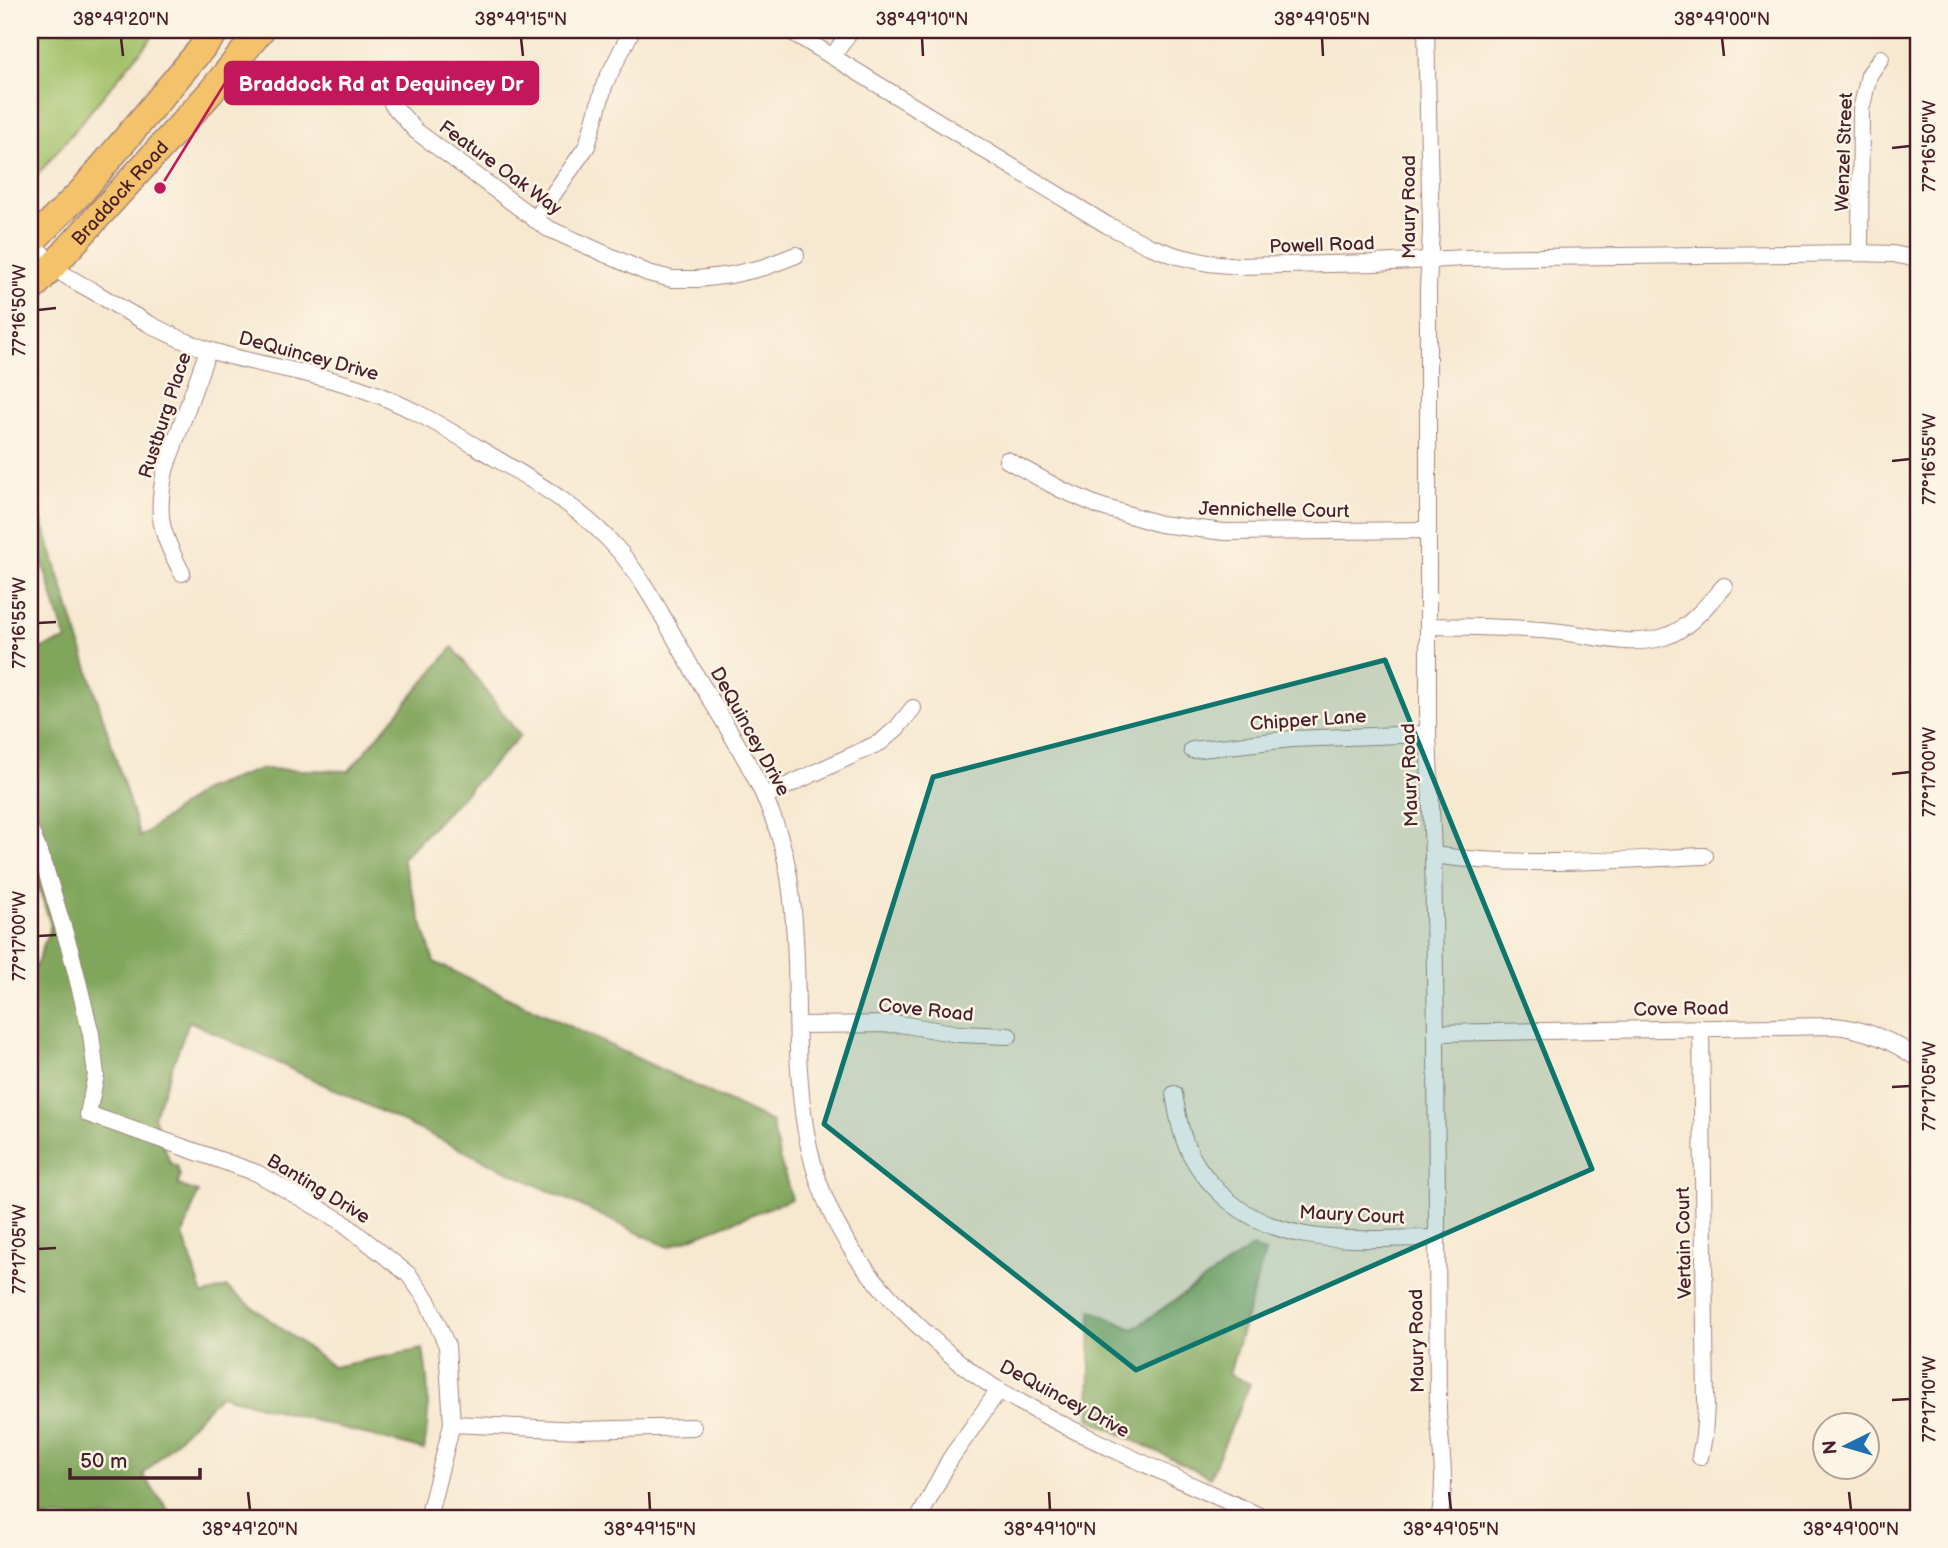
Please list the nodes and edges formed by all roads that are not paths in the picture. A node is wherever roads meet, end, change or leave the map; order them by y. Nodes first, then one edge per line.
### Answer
1 (217, 30) edge
2 (261, 30) edge
3 (632, 30) edge
4 (789, 30) edge
5 (851, 30) edge
6 (1426, 30) edge
7 (833, 56) junction
8 (1881, 58) dead end
9 (392, 104) dead end
10 (534, 220) junction
11 (31, 241) edge
12 (1860, 253) junction
13 (796, 255) dead end
14 (1918, 259) edge
15 (1429, 260) junction
16 (54, 267) junction
17 (30, 291) edge
18 (208, 349) junction
19 (1007, 460) dead end
20 (1428, 530) junction
21 (182, 573) dead end
22 (1724, 586) dead end
23 (1429, 626) junction
24 (913, 708) dead end
25 (1428, 734) junction
26 (1192, 750) dead end
27 (765, 796) junction
28 (30, 829) edge
29 (1433, 855) junction
30 (1705, 856) dead end
31 (798, 1026) junction
32 (1702, 1028) junction
33 (1436, 1032) junction
34 (1009, 1036) dead end
35 (1918, 1059) edge
36 (1174, 1094) dead end
37 (1436, 1238) junction
38 (999, 1390) junction
39 (452, 1424) junction
40 (693, 1427) dead end
41 (1700, 1457) dead end
42 (428, 1518) edge
43 (919, 1518) edge
44 (1264, 1518) edge
45 (1439, 1518) edge

1 - 11 main road, Braddock Road
2 - 16 main road, Braddock Road
3 - 10 street
4 - 7 street, Powell Road
5 - 7 street
6 - 15 street, Maury Road
7 - 15 street, Powell Road
8 - 12 street, Wenzel Street
9 - 10 street, Feature Oak Way
10 - 13 street, Feature Oak Way
11 - 16 street, DeQuincey Drive
12 - 14 street, Powell Road
12 - 15 street, Powell Road
15 - 20 street, Maury Road
16 - 17 main road, Braddock Road
16 - 18 street, DeQuincey Drive
18 - 21 street, Rustburg Place
18 - 27 street, DeQuincey Drive
19 - 20 street, Jennichelle Court
20 - 23 street, Maury Road
22 - 23 street
23 - 25 street, Maury Road
24 - 27 street
25 - 26 street, Chipper Lane
25 - 29 street, Maury Road
27 - 31 street, DeQuincey Drive
28 - 39 street, Banting Drive
29 - 30 street
29 - 33 street, Maury Road
31 - 34 street, Cove Road
31 - 38 street, DeQuincey Drive
32 - 33 street, Cove Road
32 - 35 street, Cove Road
32 - 41 street, Vertain Court
33 - 37 street, Maury Road
36 - 37 street, Maury Court
37 - 45 street, Maury Road
38 - 43 street
38 - 44 street, DeQuincey Drive
39 - 40 street
39 - 42 street, Banting Drive

